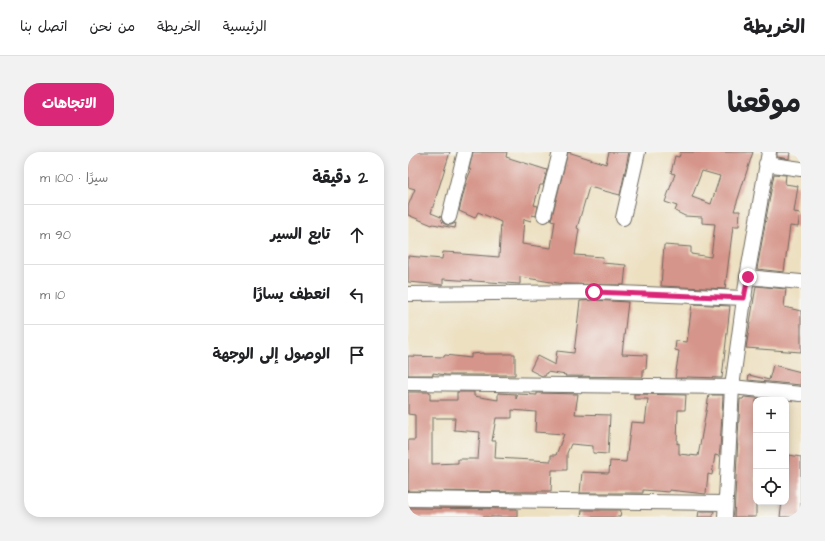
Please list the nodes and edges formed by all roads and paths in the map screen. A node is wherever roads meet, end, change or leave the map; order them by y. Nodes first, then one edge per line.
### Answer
1 (465, 152) edge
2 (560, 152) edge
3 (638, 152) edge
4 (768, 158) edge
5 (801, 169) edge
6 (544, 215) dead end
7 (449, 217) dead end
8 (623, 218) dead end
9 (748, 277) junction
10 (801, 282) edge
11 (408, 294) edge
12 (744, 298) junction
13 (408, 383) edge
14 (732, 386) junction
15 (801, 394) edge
16 (408, 499) edge
17 (725, 510) edge

1 - 7 street
2 - 6 street
3 - 8 street
4 - 5 street
4 - 9 street
9 - 10 street
9 - 12 street
11 - 12 street
12 - 14 street
13 - 14 street
14 - 15 street
14 - 17 street
16 - 17 street

